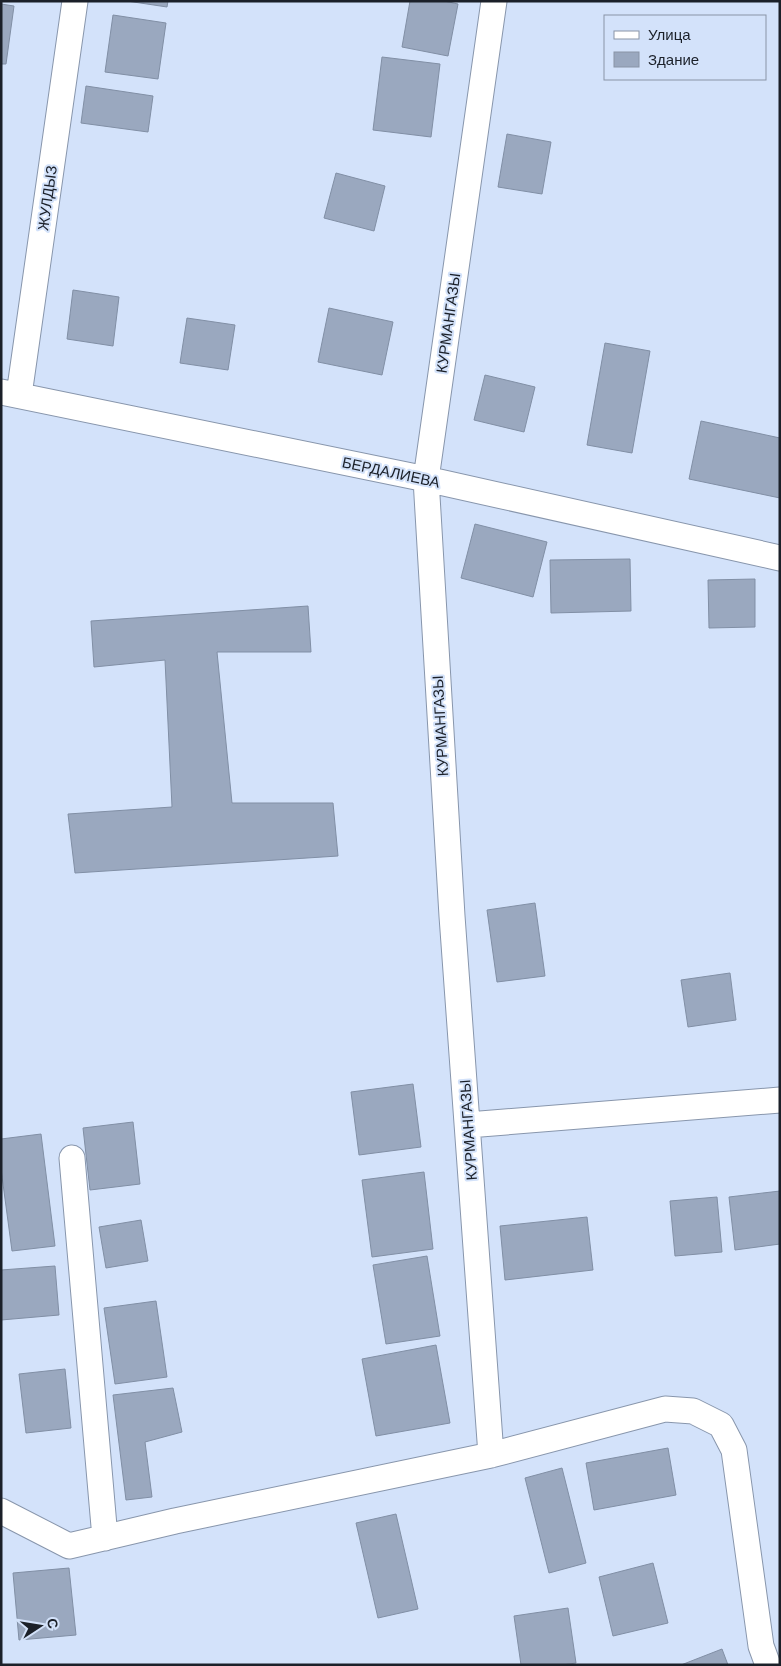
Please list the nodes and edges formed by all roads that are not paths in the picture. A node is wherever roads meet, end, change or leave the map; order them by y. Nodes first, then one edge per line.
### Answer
1 (75, 1) edge
2 (494, 1) edge
3 (10, 394) edge
4 (426, 479) junction
5 (780, 558) edge
6 (780, 1100) edge
7 (468, 1125) junction
8 (72, 1158) dead end
9 (491, 1455) junction
10 (1, 1511) edge
11 (105, 1538) junction
12 (768, 1665) edge

1 - 3 street, ЖУЛДЫЗ
2 - 4 street, КУРМАНГАЗЫ
3 - 4 street, БЕРДАЛИЕВА
4 - 5 street, БЕРДАЛИЕВА
4 - 7 street, КУРМАНГАЗЫ
6 - 7 street
7 - 9 street, КУРМАНГАЗЫ
8 - 11 street
9 - 11 street
9 - 12 street
10 - 11 street

